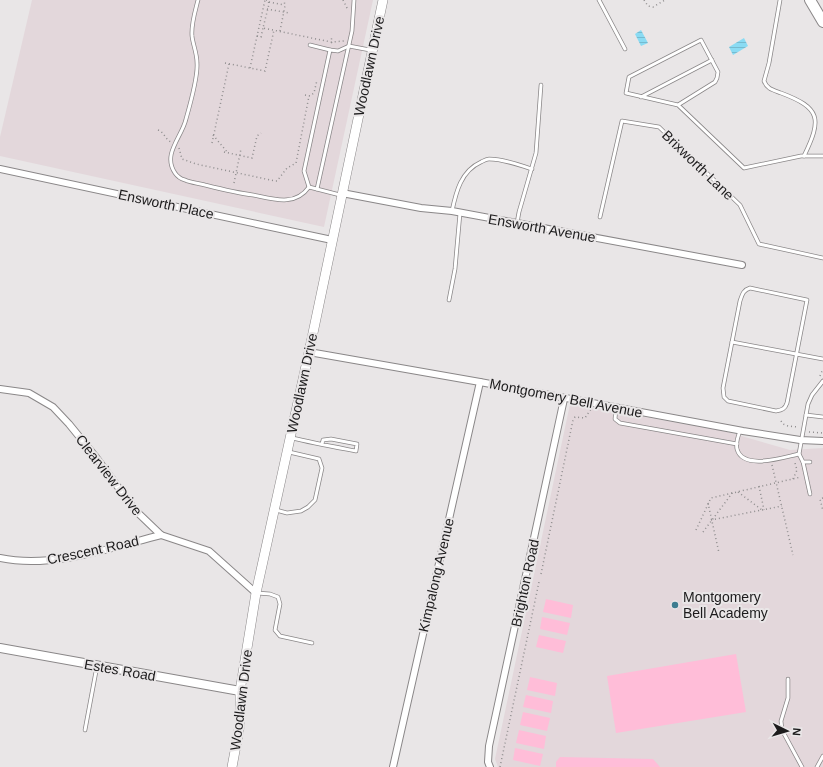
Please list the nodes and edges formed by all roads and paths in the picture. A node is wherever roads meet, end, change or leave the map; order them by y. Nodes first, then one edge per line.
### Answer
1 (198, 0) edge
2 (267, 0) edge
3 (284, 0) edge
4 (342, 0) edge
5 (354, 0) edge
6 (383, 0) edge
7 (599, 0) edge
8 (644, 0) edge
9 (665, 0) edge
10 (780, 0) edge
11 (810, 0) edge
12 (285, 5) junction
13 (268, 9) junction
14 (284, 13) junction
15 (288, 13) dead end
16 (351, 14) dead end
17 (260, 21) junction
18 (265, 22) junction
19 (823, 22) edge
20 (263, 28) junction
21 (274, 30) junction
22 (280, 31) junction
23 (256, 36) junction
24 (332, 36) dead end
25 (325, 41) junction
26 (345, 41) dead end
27 (331, 42) junction
28 (325, 44) dead end
29 (310, 45) dead end
30 (349, 46) junction
31 (625, 49) dead end
32 (330, 50) junction
33 (372, 51) junction
34 (712, 60) junction
35 (224, 63) dead end
36 (229, 64) junction
37 (250, 68) junction
38 (318, 79) dead end
39 (541, 85) dead end
40 (305, 95) dead end
41 (309, 96) junction
42 (641, 97) junction
43 (678, 105) junction
44 (158, 130) dead end
45 (261, 133) dead end
46 (214, 136) junction
47 (171, 142) dead end
48 (212, 144) dead end
49 (178, 148) dead end
50 (242, 150) dead end
51 (224, 152) dead end
52 (228, 153) junction
53 (240, 155) junction
54 (804, 156) junction
55 (823, 156) edge
56 (0, 169) edge
57 (532, 169) junction
58 (236, 173) junction
59 (234, 183) dead end
60 (309, 187) junction
61 (317, 189) junction
62 (342, 194) junction
63 (452, 211) junction
64 (460, 213) junction
65 (600, 218) dead end
66 (517, 224) junction
67 (332, 240) junction
68 (823, 258) edge
69 (742, 265) dead end
70 (449, 300) dead end
71 (732, 342) junction
72 (309, 352) junction
73 (796, 354) junction
74 (823, 359) edge
75 (823, 381) edge
76 (480, 382) junction
77 (0, 389) edge
78 (564, 399) junction
79 (592, 408) dead end
80 (616, 408) junction
81 (806, 415) junction
82 (823, 417) edge
83 (781, 421) dead end
84 (798, 427) dead end
85 (740, 430) junction
86 (807, 432) dead end
87 (823, 433) edge
88 (290, 438) junction
89 (800, 440) junction
90 (823, 441) edge
91 (322, 444) junction
92 (737, 444) junction
93 (287, 452) junction
94 (799, 454) junction
95 (771, 459) junction
96 (792, 461) dead end
97 (803, 462) junction
98 (810, 462) dead end
99 (772, 465) junction
100 (766, 466) dead end
101 (806, 476) junction
102 (793, 479) junction
103 (776, 483) junction
104 (759, 486) junction
105 (738, 491) junction
106 (733, 492) junction
107 (810, 494) dead end
108 (823, 498) edge
109 (708, 503) junction
110 (782, 506) junction
111 (274, 510) junction
112 (763, 510) junction
113 (823, 511) edge
114 (712, 520) junction
115 (696, 530) dead end
116 (703, 532) dead end
117 (161, 535) junction
118 (718, 553) dead end
119 (793, 555) dead end
120 (0, 558) edge
121 (541, 574) dead end
122 (539, 582) dead end
123 (256, 593) junction
124 (312, 643) dead end
125 (0, 648) edge
126 (97, 666) junction
127 (788, 679) dead end
128 (240, 691) junction
129 (85, 730) dead end
130 (823, 756) edge
131 (232, 767) edge
132 (393, 767) edge
133 (490, 767) edge
134 (500, 767) edge
135 (802, 767) edge
136 (817, 767) edge

1 - 60 lane
2 - 12 path
2 - 13 path
2 - 17 path
3 - 12 path
4 - 16 path
5 - 30 lane
6 - 33 main road, Woodlawn Drive
7 - 31 lane
8 - 9 path
10 - 54 lane
11 - 19 main road
12 - 14 path
13 - 14 path
13 - 18 path
14 - 15 path
14 - 22 path
17 - 18 path
17 - 23 path
18 - 20 path
20 - 21 path
20 - 23 path
21 - 22 path
21 - 37 path
22 - 25 path
23 - 37 path
24 - 27 path
25 - 27 path
25 - 28 path
26 - 27 path
29 - 32 lane
30 - 32 lane
30 - 33 lane
30 - 61 lane
32 - 60 lane
33 - 62 main road, Woodlawn Drive
34 - 42 lane
34 - 42 lane
34 - 43 lane
35 - 36 path
36 - 37 path
36 - 46 path
38 - 41 path
39 - 57 lane
40 - 41 path
41 - 58 path
42 - 43 lane
43 - 54 lane
44 - 47 path
45 - 53 path
46 - 48 path
46 - 52 path
49 - 58 path
50 - 53 path
51 - 52 path
52 - 53 path
53 - 58 path
54 - 55 lane
56 - 67 street, Ensworth Place
57 - 63 lane
57 - 66 lane
58 - 59 path
60 - 61 lane
61 - 62 lane
62 - 63 street, Ensworth Avenue
62 - 67 main road, Woodlawn Drive
63 - 64 street, Ensworth Avenue
64 - 66 street, Ensworth Avenue
64 - 70 lane
65 - 68 lane, Brixworth Lane
66 - 69 street, Ensworth Avenue
67 - 72 main road, Woodlawn Drive
71 - 73 lane
71 - 73 lane
71 - 73 lane
72 - 76 street, Montgomery Bell Avenue
72 - 88 main road, Woodlawn Drive
73 - 74 lane
75 - 81 lane
76 - 78 street, Montgomery Bell Avenue
76 - 132 street, Kimpalong Avenue
77 - 117 street, Clearview Drive
78 - 80 street, Montgomery Bell Avenue
78 - 133 street, Brighton Road
79 - 121 path
80 - 85 street, Montgomery Bell Avenue
80 - 92 lane
81 - 82 lane
81 - 89 lane
83 - 84 path
85 - 89 street, Montgomery Bell Avenue
85 - 92 lane
86 - 87 path
88 - 91 lane
88 - 93 main road, Woodlawn Drive
89 - 90 street, Montgomery Bell Avenue
89 - 94 lane
91 - 91 lane
92 - 95 lane
93 - 111 main road, Woodlawn Drive
93 - 111 lane
94 - 95 lane
94 - 97 lane
95 - 99 path
96 - 102 path
97 - 98 lane
97 - 101 lane
99 - 100 path
99 - 103 path
101 - 102 path
101 - 107 lane
102 - 103 path
103 - 104 path
103 - 110 path
104 - 105 path
104 - 112 path
105 - 106 path
105 - 112 path
106 - 109 path
106 - 114 path
108 - 113 path
109 - 114 path
109 - 115 path
110 - 112 path
110 - 119 path
111 - 123 main road, Woodlawn Drive
112 - 114 path
114 - 116 path
114 - 118 path
117 - 120 street, Crescent Road
117 - 123 street, Clearview Drive
122 - 134 path
123 - 124 lane
123 - 128 main road, Woodlawn Drive
125 - 126 street, Estes Road
126 - 128 street, Estes Road
126 - 129 lane
127 - 135 lane
128 - 131 main road, Woodlawn Drive
130 - 136 lane

